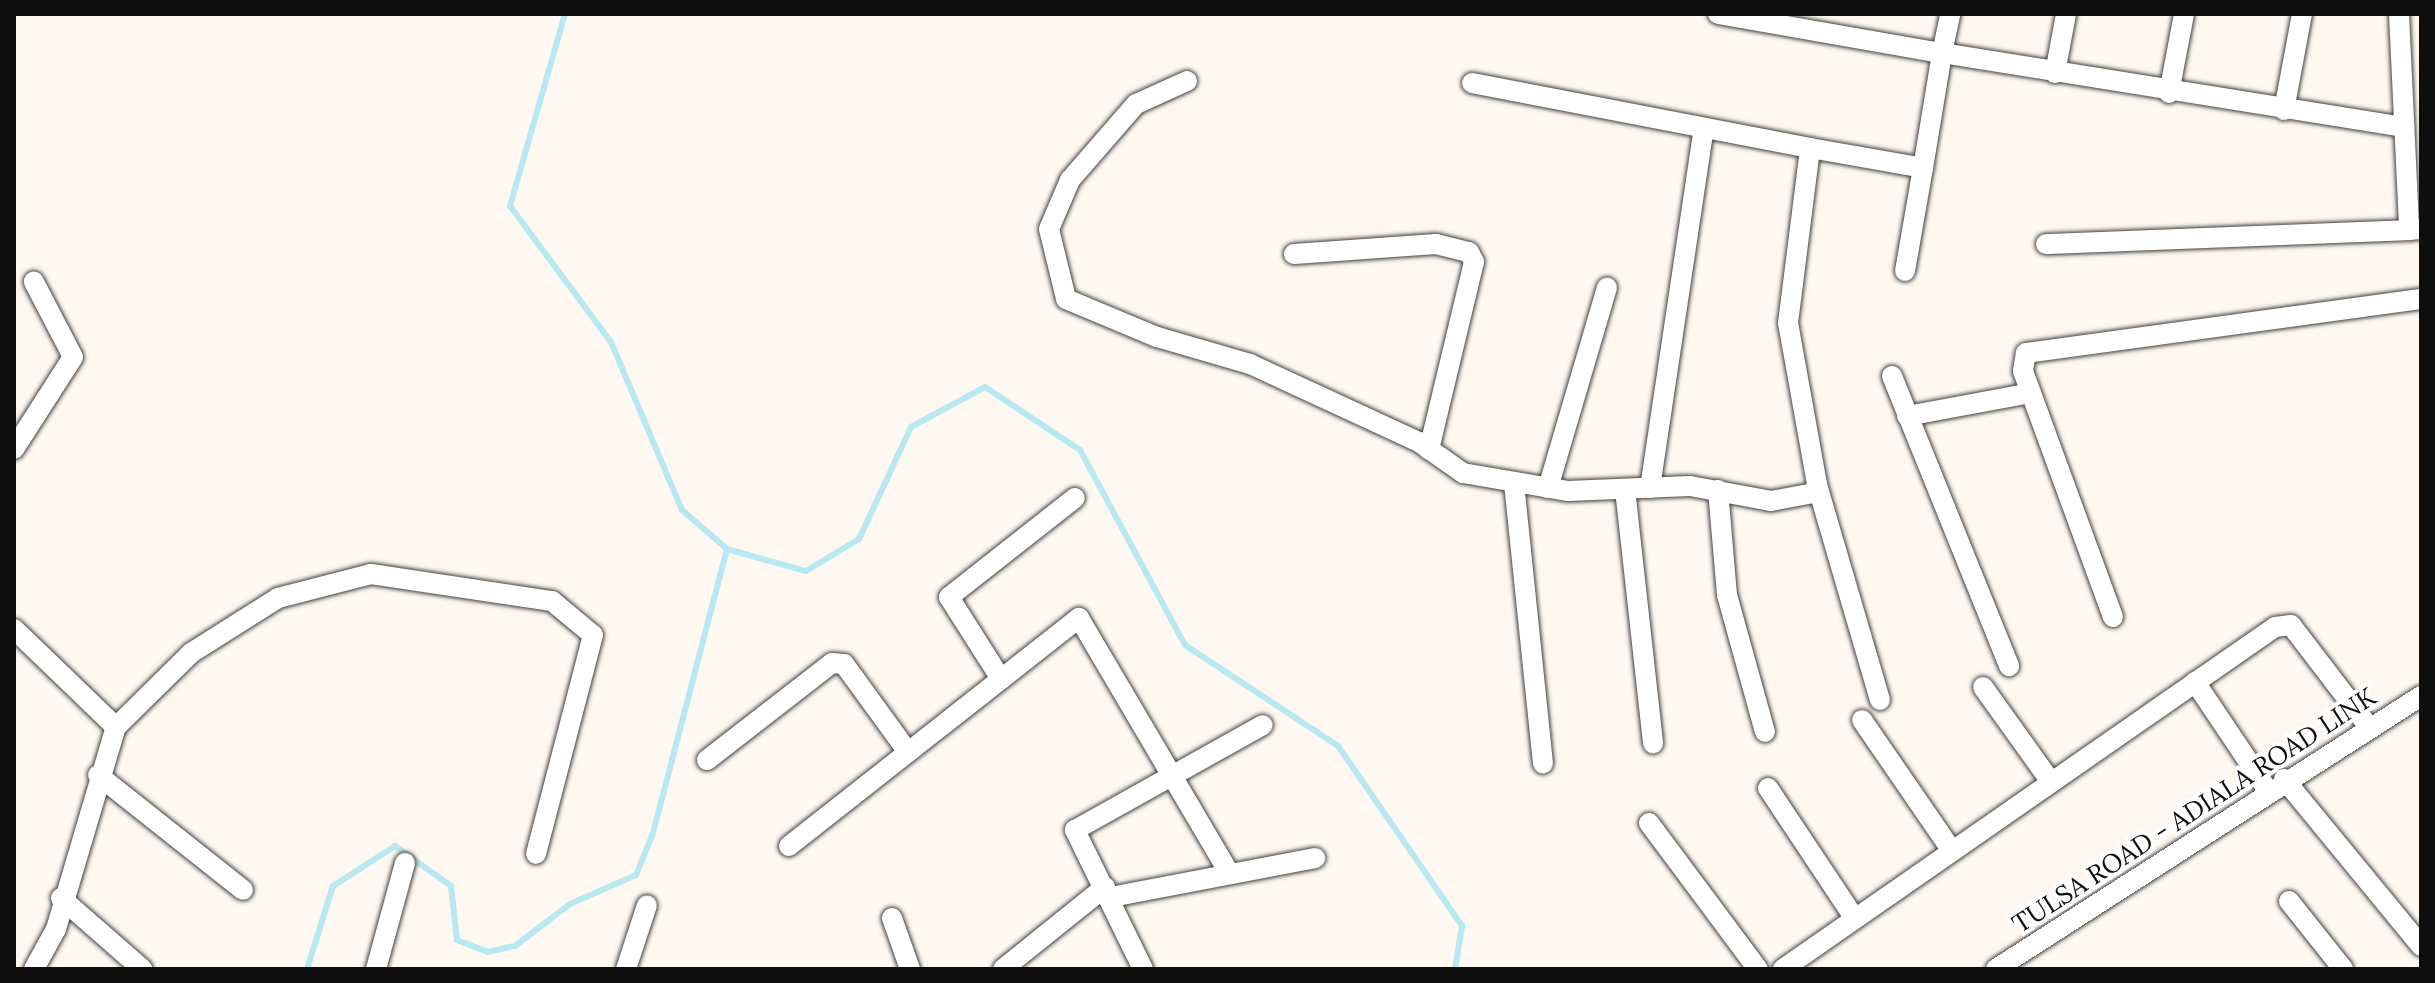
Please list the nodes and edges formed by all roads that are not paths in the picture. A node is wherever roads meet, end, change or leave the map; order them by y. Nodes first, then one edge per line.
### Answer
1 (1718, 14) edge
2 (1950, 14) edge
3 (2066, 14) edge
4 (2184, 14) edge
5 (2302, 14) edge
6 (2399, 14) edge
7 (1942, 53) junction
8 (2055, 73) junction
9 (1187, 81) dead end
10 (1472, 83) dead end
11 (2169, 93) junction
12 (2284, 110) junction
13 (2404, 127) junction
14 (1704, 128) junction
15 (1810, 148) junction
16 (1923, 168) junction
17 (2415, 229) edge
18 (2046, 244) dead end
19 (1294, 254) dead end
20 (1905, 271) dead end
21 (34, 282) dead end
22 (1607, 287) dead end
23 (2421, 299) edge
24 (1892, 376) dead end
25 (2031, 393) junction
26 (1907, 416) junction
27 (14, 449) edge
28 (1429, 450) junction
29 (1514, 483) junction
30 (1548, 488) junction
31 (1650, 488) junction
32 (1625, 489) junction
33 (1718, 490) junction
34 (1819, 492) junction
35 (1075, 498) dead end
36 (2113, 617) dead end
37 (14, 629) edge
38 (2009, 666) dead end
39 (1001, 679) junction
40 (2195, 682) junction
41 (1983, 687) dead end
42 (2421, 696) edge
43 (1880, 700) dead end
44 (1862, 720) dead end
45 (1263, 725) dead end
46 (116, 727) junction
47 (2369, 727) junction
48 (1765, 732) dead end
49 (1653, 743) dead end
50 (908, 752) junction
51 (707, 760) dead end
52 (1543, 764) dead end
53 (98, 775) junction
54 (1172, 776) junction
55 (2051, 782) junction
56 (2276, 784) junction
57 (1768, 788) dead end
58 (1649, 823) dead end
59 (789, 846) dead end
60 (1952, 851) junction
61 (536, 854) dead end
62 (1315, 858) dead end
63 (405, 863) dead end
64 (1230, 874) junction
65 (243, 890) dead end
66 (1108, 892) junction
67 (61, 898) junction
68 (2289, 901) dead end
69 (647, 905) dead end
70 (892, 918) dead end
71 (1855, 919) junction
72 (2421, 946) edge
73 (1812, 961) edge
74 (34, 969) edge
75 (142, 969) edge
76 (376, 969) edge
77 (626, 969) edge
78 (910, 969) edge
79 (1003, 969) edge
80 (1143, 969) edge
81 (1758, 969) edge
82 (1784, 969) edge
83 (1996, 969) edge
84 (2343, 969) edge

1 - 7 street
2 - 7 street
3 - 8 street
4 - 11 street
5 - 12 street
6 - 13 street
7 - 8 street
7 - 16 street
8 - 11 street
9 - 28 street
10 - 14 street
11 - 12 street
12 - 13 street
13 - 17 street
14 - 15 street
14 - 31 street
15 - 16 street
15 - 34 street
16 - 20 street
17 - 18 street
19 - 28 street
21 - 27 street
22 - 30 street
23 - 25 street
24 - 26 street
25 - 26 street
25 - 36 street
26 - 38 street
28 - 29 street
29 - 30 street
29 - 52 street
30 - 32 street
31 - 32 street
31 - 33 street
32 - 49 street
33 - 34 street
33 - 48 street
34 - 43 street
35 - 39 street
37 - 46 street
39 - 50 street
39 - 54 street
40 - 47 street
40 - 55 street
40 - 56 street
41 - 55 street
42 - 47 street, TULSA ROAD - ADIALA ROAD LINK
44 - 60 street
45 - 54 street
46 - 53 street
46 - 61 street
47 - 56 street, TULSA ROAD - ADIALA ROAD LINK
50 - 51 street
50 - 59 street
53 - 65 street
53 - 67 street
54 - 64 street
54 - 66 street
55 - 60 street
56 - 72 street
56 - 83 street, TULSA ROAD - ADIALA ROAD LINK
57 - 71 street
58 - 81 street
60 - 71 street
62 - 64 street
63 - 76 street
64 - 66 street
66 - 79 street
66 - 80 street
67 - 74 street
67 - 75 street
68 - 84 street
69 - 77 street
70 - 78 street
71 - 73 street
73 - 82 street

